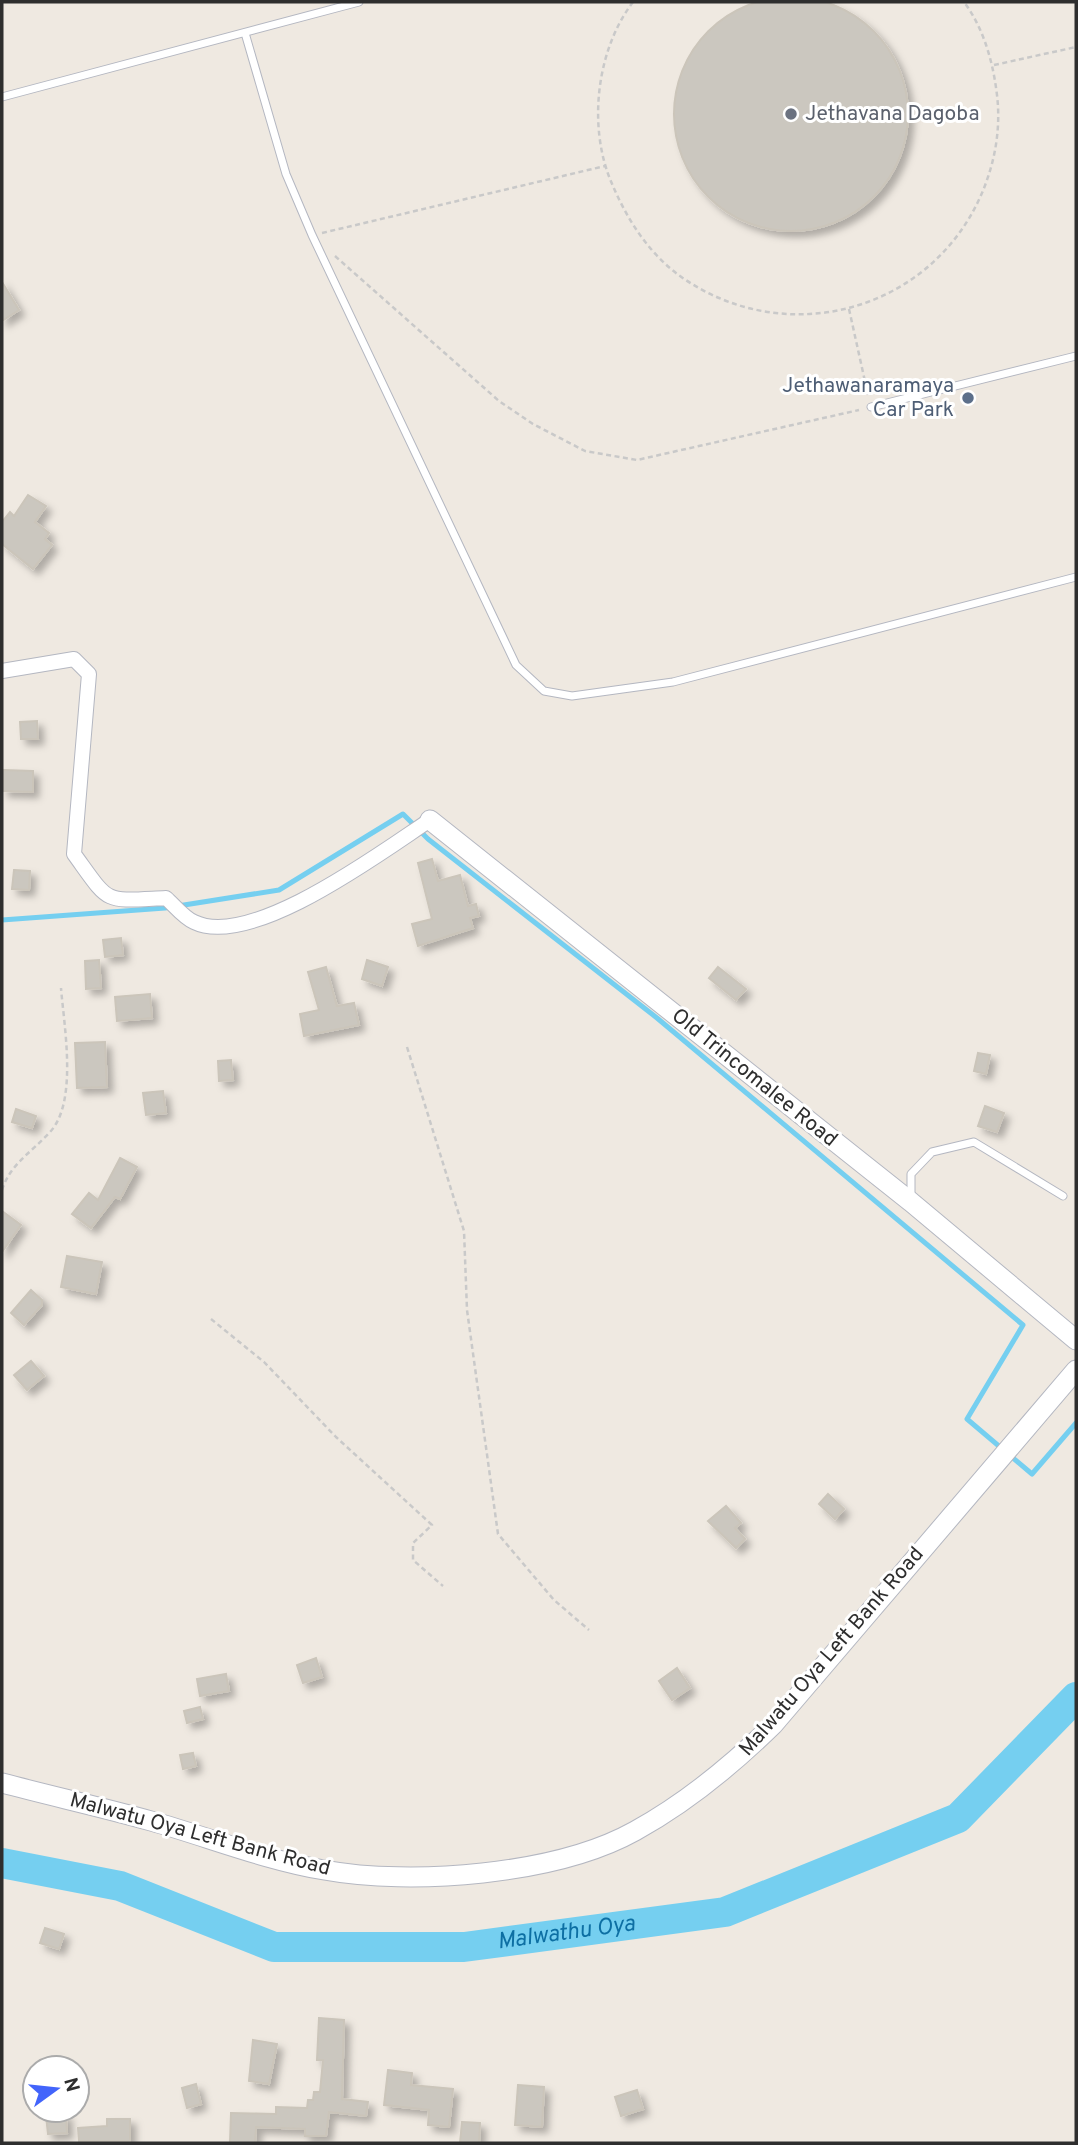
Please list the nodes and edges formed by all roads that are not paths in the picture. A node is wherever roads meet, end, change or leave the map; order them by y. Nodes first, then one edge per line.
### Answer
1 (359, 2) edge
2 (245, 33) junction
3 (2, 97) edge
4 (1076, 356) edge
5 (871, 407) road end
6 (1076, 576) edge
7 (2, 671) edge
8 (430, 820) joint
9 (1063, 1196) dead end
10 (911, 1202) junction
11 (1076, 1340) edge
12 (1076, 1370) edge
13 (2, 1783) edge

1 - 2 lane
2 - 3 lane
2 - 6 lane
4 - 5 lane
7 - 8 street
8 - 10 main road, Old Trincomalee Road
9 - 10 lane
10 - 11 main road, Old Trincomalee Road
12 - 13 main road, Malwatu Oya Left Bank Road

